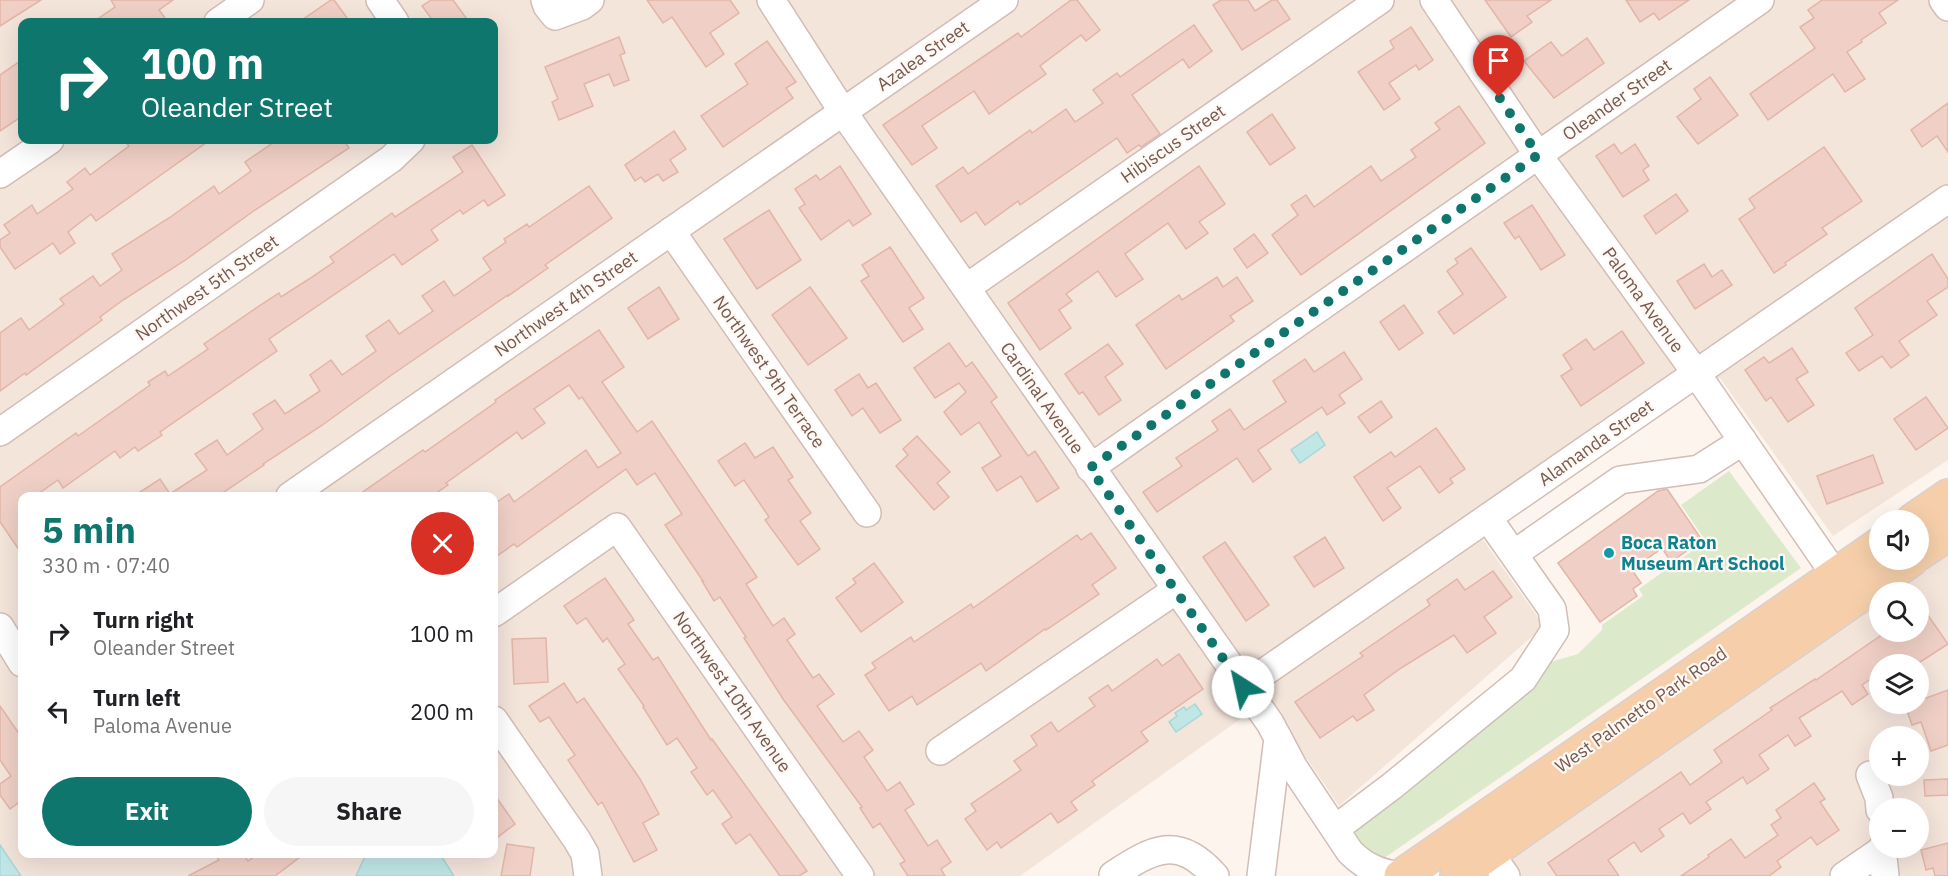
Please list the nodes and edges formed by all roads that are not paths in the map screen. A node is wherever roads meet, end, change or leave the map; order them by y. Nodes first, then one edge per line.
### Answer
1 (250, 0) edge
2 (380, 0) edge
3 (545, 0) edge
4 (590, 0) edge
5 (771, 0) edge
6 (1004, 0) edge
7 (1380, 0) edge
8 (1434, 0) edge
9 (1760, 0) edge
10 (1943, 0) edge
11 (1948, 7) edge
12 (224, 18) edge
13 (392, 18) edge
14 (843, 112) junction
15 (44, 144) edge
16 (407, 144) edge
17 (1538, 155) junction
18 (0, 174) edge
19 (1948, 198) edge
20 (671, 231) junction
21 (966, 288) junction
22 (1696, 373) junction
23 (0, 432) edge
24 (1743, 441) junction
25 (1090, 468) junction
26 (296, 492) edge
27 (1948, 496) edge
28 (1928, 510) edge
29 (867, 513) dead end
30 (1488, 518) junction
31 (1948, 534) edge
32 (1929, 547) edge
33 (1514, 554) junction
34 (1869, 557) edge
35 (1886, 570) edge
36 (1844, 587) junction
37 (1176, 590) junction
38 (498, 610) edge
39 (0, 627) edge
40 (18, 656) edge
41 (1243, 687) junction
42 (498, 726) edge
43 (1278, 738) junction
44 (940, 751) dead end
45 (1335, 829) junction
46 (1490, 852) edge
47 (1883, 858) edge
48 (1113, 875) edge
49 (588, 876) edge
50 (860, 876) edge
51 (1215, 876) edge
52 (1261, 876) edge
53 (1400, 876) edge
54 (1457, 876) edge
55 (1844, 876) edge

1 - 12 street
2 - 13 street
3 - 4 street
5 - 14 street, Cardinal Avenue
6 - 14 street, Azalea Street
7 - 21 street, Hibiscus Street
8 - 17 street, Paloma Avenue
9 - 17 street, Oleander Street
10 - 11 street
14 - 20 street, Northwest 4th Street
14 - 21 street, Cardinal Avenue
15 - 18 street
16 - 23 street, Northwest 5th Street
17 - 22 street, Paloma Avenue
17 - 25 street, Oleander Street
19 - 22 street, Alamanda Street
20 - 26 street, Northwest 4th Street
20 - 29 street, Northwest 9th Terrace
21 - 25 street, Cardinal Avenue
22 - 24 street, Paloma Avenue
22 - 30 street, Alamanda Street
24 - 33 street
24 - 36 street, Paloma Avenue
25 - 37 street, Cardinal Avenue
27 - 28 main road
30 - 33 street
30 - 41 street, Alamanda Street
31 - 32 main road
33 - 45 street
34 - 36 main road, West Palmetto Park Road
35 - 36 main road, West Palmetto Park Road
36 - 46 main road, West Palmetto Park Road
37 - 41 street, Cardinal Avenue
37 - 44 street
38 - 50 street, Northwest 10th Avenue
39 - 40 street
41 - 43 street, Cardinal Avenue
42 - 49 street
43 - 45 street, Cardinal Avenue
43 - 52 street
45 - 53 street, Cardinal Avenue
46 - 53 main road, West Palmetto Park Road
46 - 54 main road, West Palmetto Park Road
47 - 55 street
48 - 51 street

